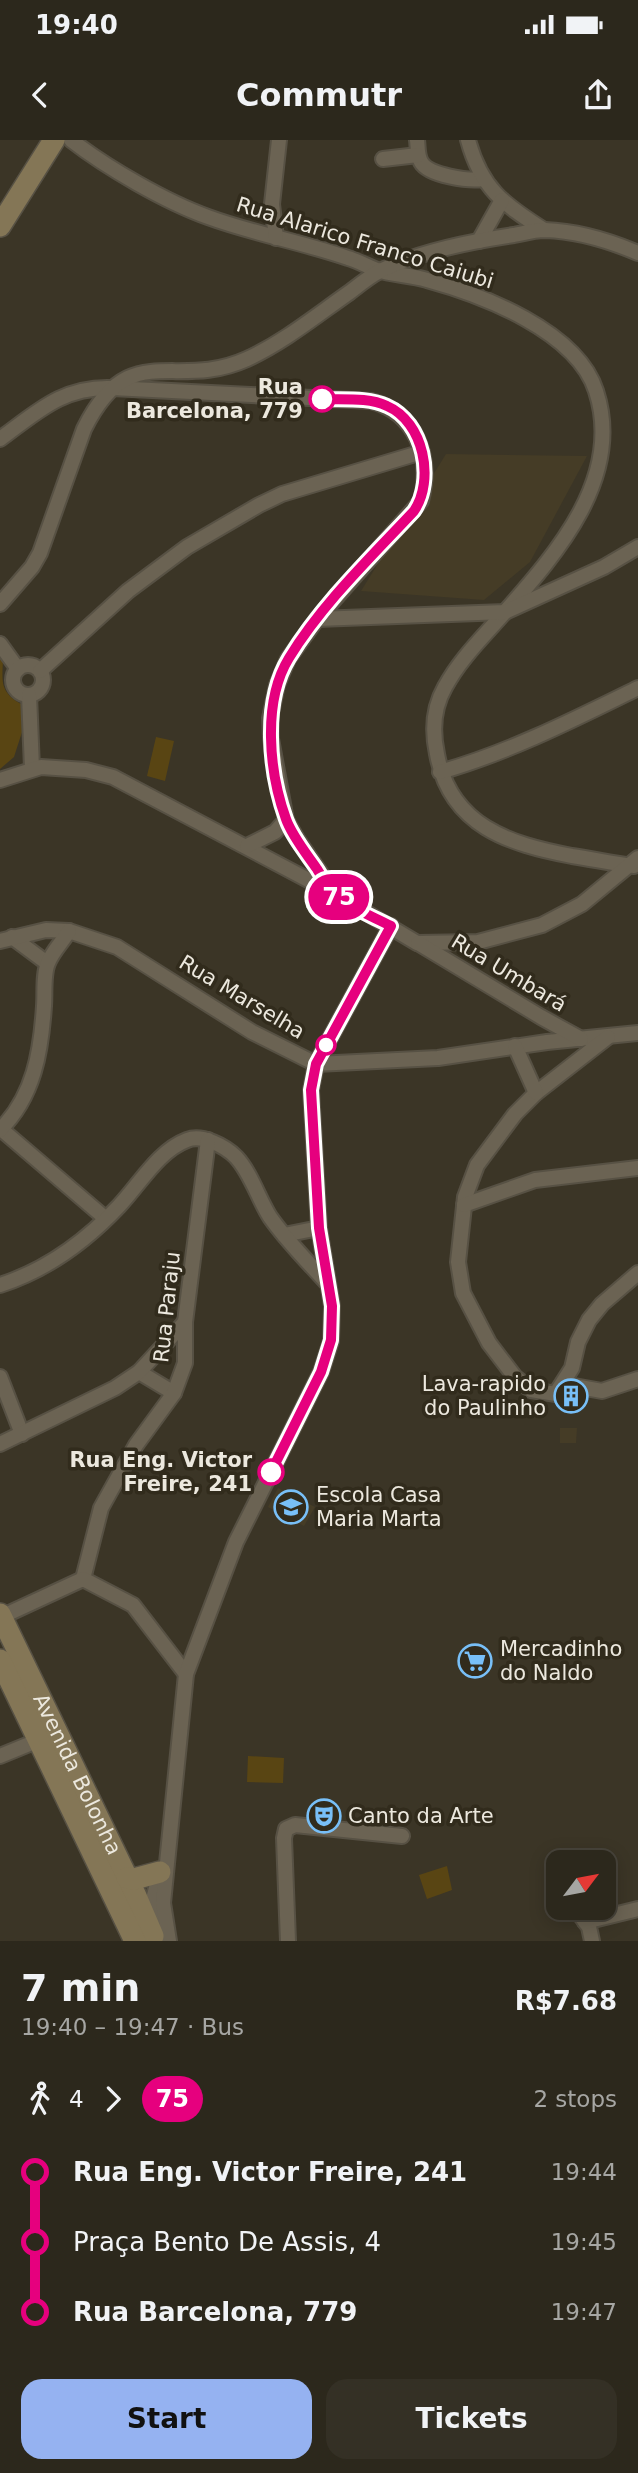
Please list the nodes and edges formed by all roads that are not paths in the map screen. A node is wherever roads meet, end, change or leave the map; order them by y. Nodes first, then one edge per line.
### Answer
1 (54, 140) edge
2 (71, 140) edge
3 (279, 140) edge
4 (417, 140) edge
5 (468, 140) edge
6 (418, 155) junction
7 (383, 159) dead end
8 (483, 179) junction
9 (502, 200) junction
10 (272, 204) junction
11 (0, 226) edge
12 (544, 230) junction
13 (253, 231) junction
14 (276, 238) junction
15 (479, 241) junction
16 (638, 253) edge
17 (380, 271) junction
18 (112, 387) junction
19 (0, 439) edge
20 (422, 452) junction
21 (638, 547) edge
22 (0, 604) edge
23 (505, 612) junction
24 (317, 620) junction
25 (0, 644) edge
26 (18, 668) junction
27 (40, 671) junction
28 (638, 688) edge
29 (29, 695) junction
30 (32, 768) junction
31 (440, 772) junction
32 (0, 780) edge
33 (286, 820) junction
34 (247, 846) junction
35 (635, 863) edge
36 (335, 894) junction
37 (391, 926) junction
38 (69, 931) junction
39 (6, 939) edge
40 (417, 943) junction
41 (47, 963) junction
42 (638, 1033) edge
43 (608, 1037) junction
44 (581, 1039) junction
45 (515, 1046) junction
46 (316, 1064) junction
47 (536, 1093) junction
48 (0, 1130) edge
49 (208, 1140) junction
50 (638, 1168) edge
51 (464, 1205) junction
52 (105, 1218) junction
53 (319, 1228) junction
54 (284, 1235) junction
55 (638, 1273) edge
56 (326, 1282) junction
57 (0, 1285) edge
58 (185, 1322) junction
59 (139, 1372) junction
60 (0, 1377) edge
61 (638, 1379) edge
62 (174, 1393) junction
63 (556, 1394) junction
64 (22, 1434) junction
65 (0, 1444) edge
66 (83, 1579) junction
67 (1, 1615) edge
68 (0, 1660) edge
69 (186, 1674) junction
70 (38, 1740) junction
71 (0, 1756) edge
72 (402, 1836) dead end
73 (164, 1864) junction
74 (127, 1878) junction
75 (638, 1909) edge
76 (585, 1922) joint
77 (153, 1939) edge
78 (288, 1941) edge
79 (592, 1941) edge

1 - 11 main road
2 - 13 street, Rua Alarico Franco Caiubi
3 - 10 street
4 - 6 street
5 - 8 street
6 - 7 street
6 - 8 street
8 - 9 street
9 - 12 street
9 - 15 street
10 - 13 street
10 - 14 street
12 - 15 street
12 - 16 street
13 - 14 street, Rua Alarico Franco Caiubi
14 - 17 street, Rua Alarico Franco Caiubi
15 - 17 street
17 - 18 street
17 - 23 street, Rua Alarico Franco Caiubi
18 - 19 street
18 - 20 street
18 - 22 street
20 - 24 street
20 - 27 street
21 - 23 street
23 - 24 street
23 - 31 street, Rua Alarico Franco Caiubi
24 - 33 street
25 - 26 street
26 - 27 street
26 - 29 street
27 - 29 street
28 - 31 street
29 - 30 street
30 - 32 street
30 - 34 street, Rua Umbará
31 - 35 street, Rua Alarico Franco Caiubi
33 - 34 street
33 - 36 street
34 - 36 street, Rua Umbará
35 - 40 street
36 - 37 street, Rua Umbará
37 - 40 street, Rua Umbará
37 - 46 street
38 - 39 street, Rua Marselha
38 - 41 street
38 - 46 street, Rua Marselha
39 - 41 street
40 - 44 street, Rua Umbará
41 - 48 street
42 - 43 street, Rua Marselha
43 - 44 street, Rua Marselha
43 - 47 street
44 - 45 street, Rua Marselha
45 - 46 street, Rua Marselha
45 - 47 street
46 - 53 street
47 - 51 street
48 - 52 street
49 - 52 street
49 - 54 street
49 - 58 street, Rua Paraju
50 - 51 street
51 - 63 street
52 - 57 street
53 - 54 street
53 - 56 street
54 - 56 street
55 - 63 street
56 - 69 street
58 - 59 street
58 - 62 street, Rua Paraju
59 - 62 street
59 - 64 street
60 - 64 street
61 - 63 street
62 - 66 street, Rua Paraju
64 - 65 street
66 - 67 street
66 - 69 street
67 - 74 main road, Avenida Bolonha
68 - 70 main road, Avenida Bolonha
69 - 73 street
70 - 71 street
70 - 77 main road, Avenida Bolonha
72 - 78 street
73 - 74 main road
73 - 77 street
74 - 77 main road, Avenida Bolonha
75 - 76 street
76 - 79 street

